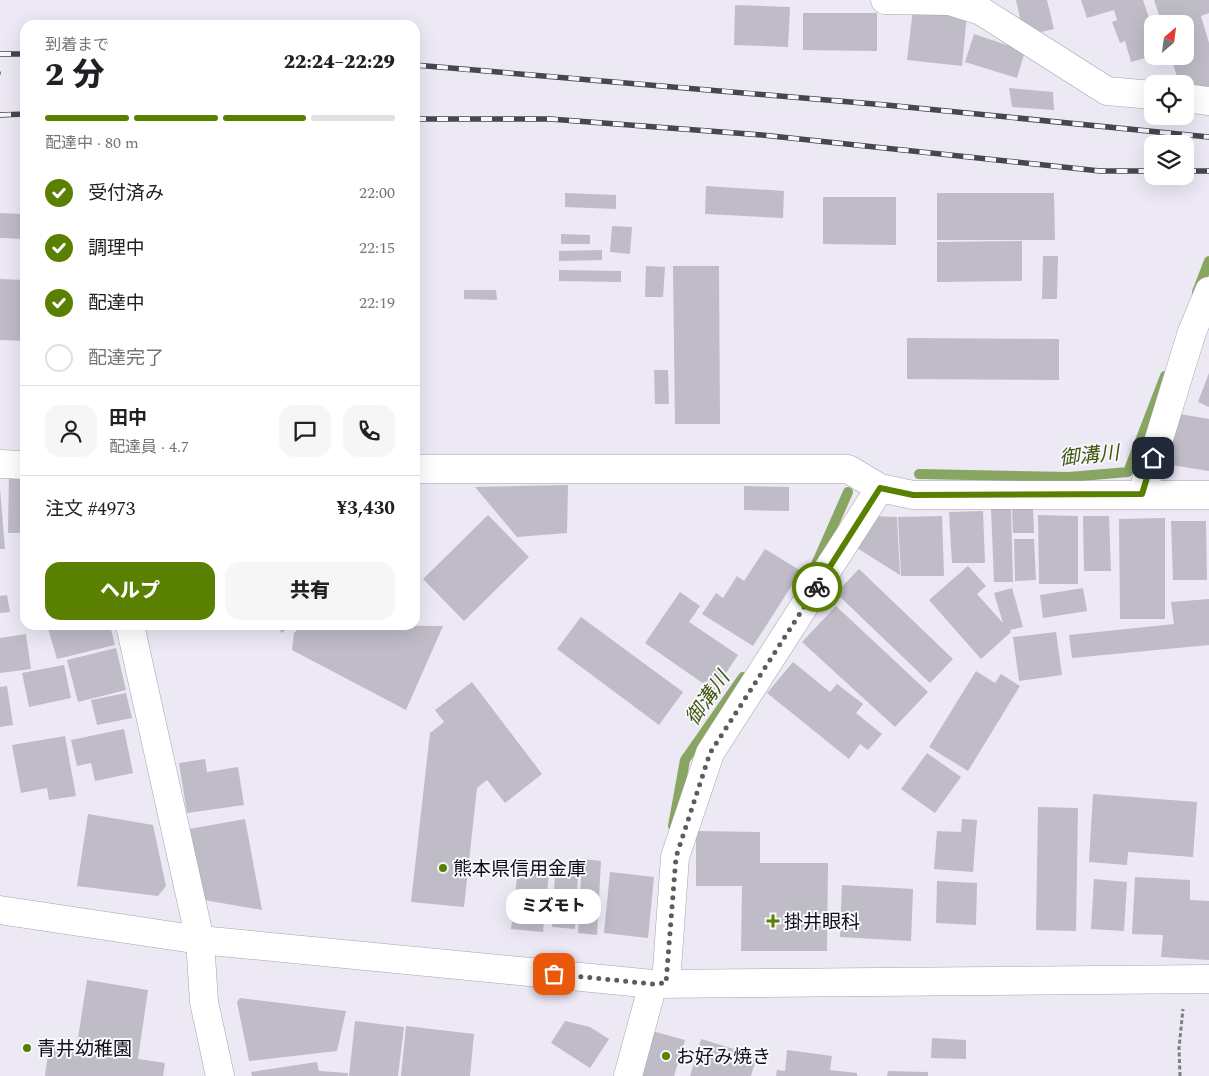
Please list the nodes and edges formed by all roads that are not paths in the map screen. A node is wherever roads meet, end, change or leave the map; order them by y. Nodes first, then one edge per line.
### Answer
1 (884, 0) edge
2 (1144, 94) edge
3 (1194, 99) edge
4 (1209, 101) edge
5 (1209, 291) edge
6 (0, 464) edge
7 (20, 465) edge
8 (420, 469) edge
9 (880, 488) junction
10 (1142, 494) junction
11 (1209, 495) edge
12 (131, 630) edge
13 (0, 910) edge
14 (200, 940) junction
15 (1197, 978) edge
16 (659, 984) junction
17 (220, 1076) edge
18 (628, 1076) edge

1 - 2 street
3 - 4 street
5 - 10 street
6 - 7 street
8 - 9 street
9 - 10 street
9 - 16 street
10 - 11 street
12 - 14 street
13 - 14 street
14 - 16 street
14 - 17 street
15 - 16 street
16 - 18 street

